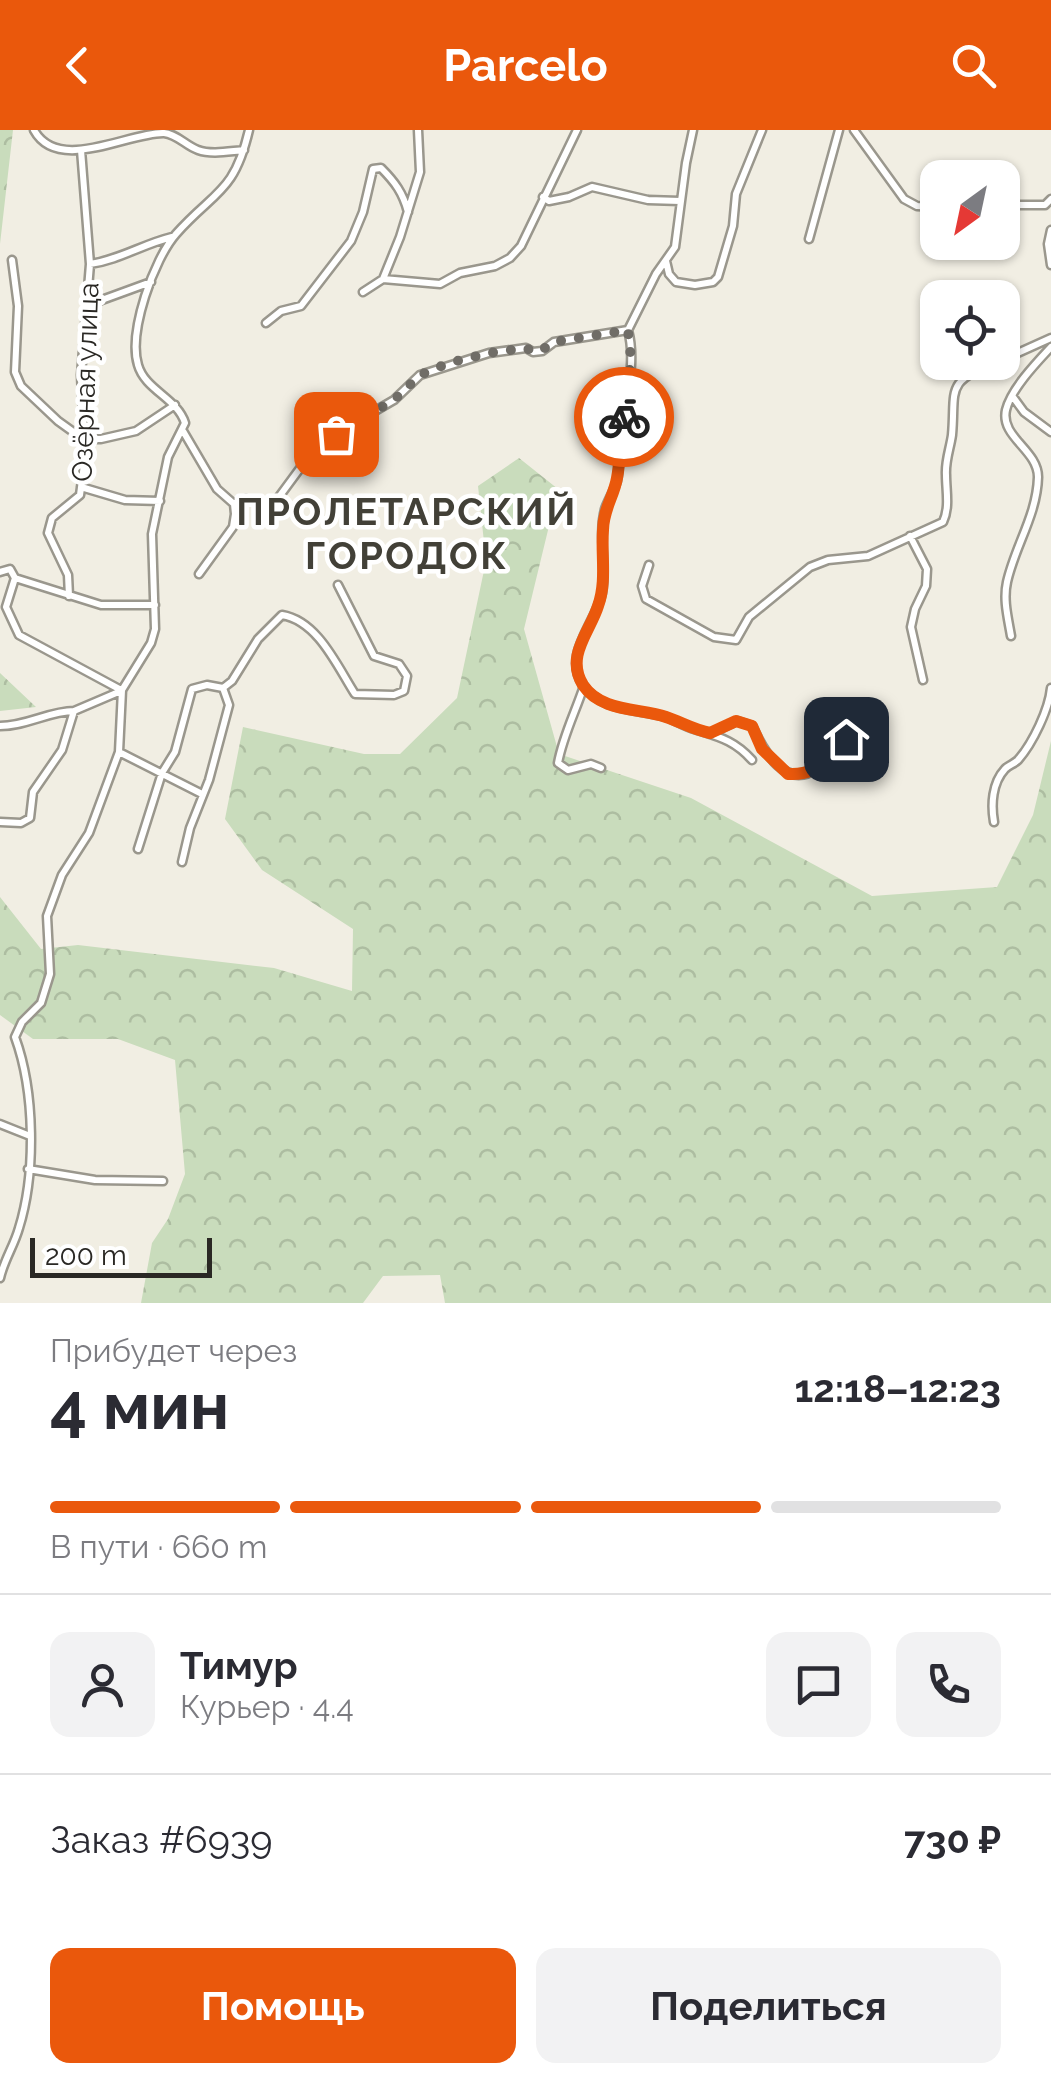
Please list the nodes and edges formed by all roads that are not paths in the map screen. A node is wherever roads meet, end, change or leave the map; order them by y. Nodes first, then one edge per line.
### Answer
1 (34, 130) edge
2 (249, 130) edge
3 (418, 130) edge
4 (577, 130) edge
5 (693, 130) edge
6 (762, 130) edge
7 (839, 130) edge
8 (855, 130) edge
9 (81, 150) junction
10 (244, 150) junction
11 (544, 197) junction
12 (1051, 199) edge
13 (680, 201) junction
14 (1020, 205) edge
15 (920, 206) edge
16 (408, 212) junction
17 (1051, 230) edge
18 (173, 237) junction
19 (809, 239) dead end
20 (12, 260) dead end
21 (666, 260) junction
22 (90, 264) junction
23 (1051, 265) edge
24 (383, 280) junction
25 (151, 282) junction
26 (363, 292) dead end
27 (87, 306) junction
28 (266, 324) dead end
29 (628, 330) junction
30 (1051, 338) edge
31 (1051, 346) edge
32 (1020, 352) edge
33 (964, 380) edge
34 (1014, 397) junction
35 (175, 405) junction
36 (183, 431) junction
37 (1051, 432) edge
38 (83, 439) junction
39 (81, 487) junction
40 (160, 501) junction
41 (234, 504) junction
42 (910, 536) junction
43 (650, 565) dead end
44 (0, 572) edge
45 (198, 574) dead end
46 (14, 578) junction
47 (338, 585) dead end
48 (69, 596) junction
49 (155, 605) junction
50 (1010, 636) dead end
51 (923, 680) dead end
52 (584, 686) junction
53 (222, 688) junction
54 (1051, 688) edge
55 (122, 690) junction
56 (74, 711) junction
57 (0, 726) edge
58 (710, 733) junction
59 (846, 739) dead end
60 (119, 752) junction
61 (752, 760) dead end
62 (601, 768) dead end
63 (162, 774) junction
64 (202, 794) junction
65 (0, 822) edge
66 (994, 822) dead end
67 (138, 849) dead end
68 (182, 862) dead end
69 (0, 1124) edge
70 (31, 1137) junction
71 (28, 1169) junction
72 (163, 1181) dead end
73 (0, 1278) edge

1 - 9 street
2 - 10 street
3 - 16 street
4 - 11 street
5 - 13 street
6 - 21 street
7 - 19 street
8 - 15 street
9 - 10 street
9 - 22 street, Озёрная улица
10 - 18 street
11 - 13 street
11 - 24 street
12 - 14 street
13 - 21 street
16 - 24 street
16 - 28 street
17 - 23 street
18 - 22 street
18 - 25 street
20 - 38 street
21 - 29 street
22 - 27 street, Озёрная улица
24 - 26 street
25 - 27 street
25 - 35 street
27 - 38 street, Озёрная улица
29 - 41 street
29 - 52 street
30 - 32 street
31 - 34 street
33 - 42 street
34 - 37 street
34 - 50 street
35 - 36 street
35 - 38 street
36 - 40 street
36 - 41 street
38 - 39 street, Озёрная улица
39 - 40 street
39 - 48 street, Озёрная улица
40 - 49 street
41 - 45 street
42 - 43 street
42 - 51 street
44 - 46 street
46 - 48 street
46 - 55 street
47 - 53 street
48 - 49 street
49 - 55 street
52 - 58 street
52 - 62 street
53 - 63 street
53 - 64 street
54 - 66 street
55 - 56 street
55 - 60 street
56 - 57 street
56 - 65 street
58 - 59 street
58 - 61 street
60 - 63 street
60 - 70 street
63 - 64 street
63 - 67 street
64 - 68 street
69 - 70 street
70 - 71 street
71 - 72 street
71 - 73 street

